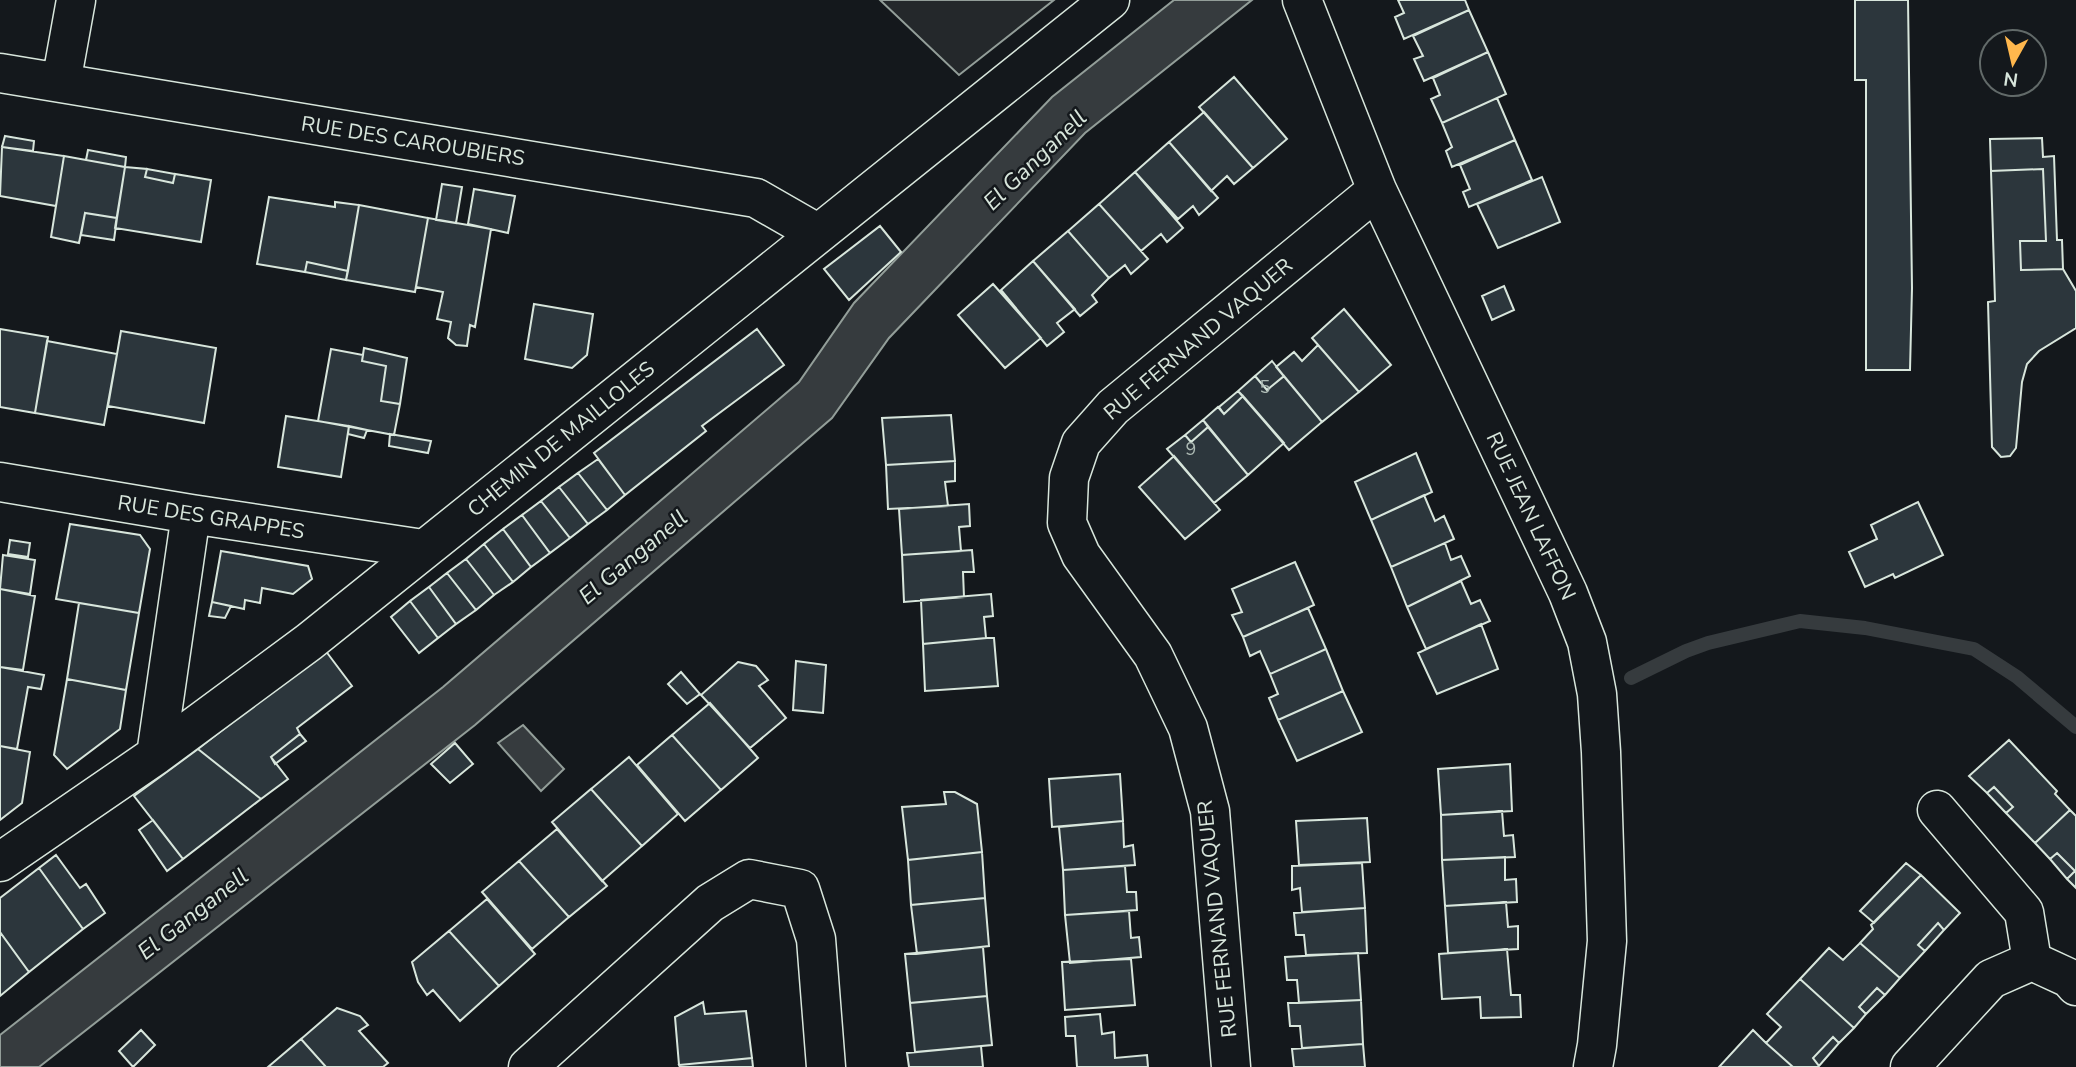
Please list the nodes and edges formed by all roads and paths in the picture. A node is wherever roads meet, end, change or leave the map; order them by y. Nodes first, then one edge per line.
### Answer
1 (76, 0) edge
2 (1110, 0) edge
3 (1302, 0) edge
4 (0, 73) edge
5 (61, 83) junction
6 (1377, 190) junction
7 (817, 233) junction
8 (0, 482) edge
9 (191, 514) junction
10 (423, 550) junction
11 (156, 755) junction
12 (1937, 810) dead end
13 (0, 862) edge
14 (2032, 961) junction
15 (2076, 986) edge
16 (528, 1067) edge
17 (826, 1067) edge
18 (1231, 1067) edge
19 (1592, 1067) edge
20 (1910, 1067) edge

1 - 5 street
2 - 7 street, CHEMIN DE MAILLOLES
3 - 6 street, RUE JEAN LAFFON
4 - 5 street, RUE DES CAROUBIERS
5 - 7 street, RUE DES CAROUBIERS
6 - 18 street, RUE FERNAND VAQUER
6 - 19 street, RUE JEAN LAFFON
7 - 10 street, CHEMIN DE MAILLOLES
8 - 9 street, RUE DES GRAPPES
9 - 10 street, RUE DES GRAPPES
9 - 11 street
10 - 11 street, CHEMIN DE MAILLOLES
11 - 13 street, CHEMIN DE MAILLOLES
12 - 14 street
14 - 15 street
14 - 20 street
16 - 17 street

